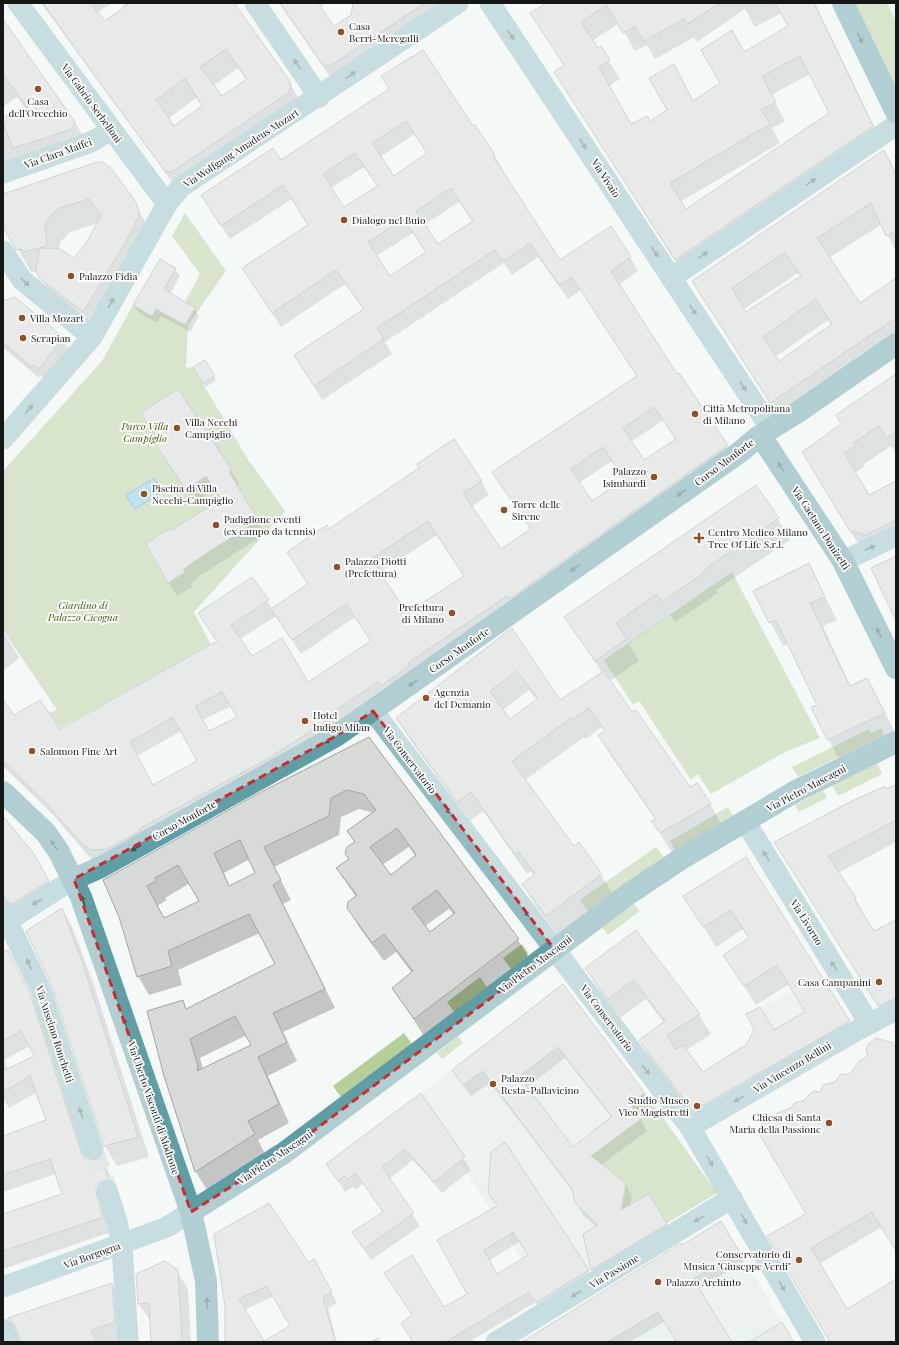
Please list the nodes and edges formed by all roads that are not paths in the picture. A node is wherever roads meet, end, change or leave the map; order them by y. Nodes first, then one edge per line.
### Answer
1 (18, 3) edge
2 (255, 3) edge
3 (458, 3) edge
4 (490, 3) edge
5 (843, 3) edge
6 (319, 97) junction
7 (896, 112) edge
8 (896, 125) edge
9 (112, 130) junction
10 (3, 173) edge
11 (167, 204) junction
12 (3, 251) edge
13 (671, 278) junction
14 (92, 337) junction
15 (896, 344) edge
16 (765, 433) junction
17 (3, 438) edge
18 (896, 536) edge
19 (843, 561) junction
20 (896, 668) edge
21 (373, 711) junction
22 (896, 742) edge
23 (3, 792) edge
24 (745, 821) junction
25 (74, 879) junction
26 (5, 919) edge
27 (555, 950) junction
28 (896, 1010) edge
29 (870, 1023) junction
30 (690, 1127) junction
31 (93, 1150) tunnel mouth
32 (107, 1190) tunnel mouth
33 (732, 1198) junction
34 (185, 1216) junction
35 (122, 1245) junction
36 (3, 1287) edge
37 (3, 1329) edge
38 (9, 1342) edge
39 (128, 1342) edge
40 (208, 1342) edge
41 (496, 1342) edge
42 (814, 1342) edge

1 - 9 street, Via Gabrio Serbelloni
6 -> 2 street
6 -> 3 street, Via Wolfgang Amadeus Mozart
4 -> 13 street, Via Vivaio
5 -> 7 street
6 - 11 street, Via Wolfgang Amadeus Mozart
13 -> 8 street
9 - 10 street, Via Clara Maffei
9 - 11 street, Via Gabrio Serbelloni
14 -> 11 street, Via Wolfgang Amadeus Mozart
12 -> 14 street
13 -> 16 street, Via Vivaio
17 -> 14 street, Via Wolfgang Amadeus Mozart
15 - 16 street, Corso Monforte
19 -> 16 street, Via Gaetano Donizetti
16 -> 21 street, Corso Monforte
19 -> 18 street
20 -> 19 street, Via Gaetano Donizetti
21 -> 25 street, Corso Monforte
21 -> 27 street, Via Conservatorio
22 - 24 street, Via Pietro Mascagni
25 -> 23 street, Via Uberto Visconti di Modrone
24 - 27 street, Via Pietro Mascagni
29 -> 24 street, Via Livorno
25 -> 26 street, Corso Monforte
34 -> 25 street, Via Uberto Visconti di Modrone
31 -> 26 street, Via Anselmo Ronchetti
27 -> 30 street, Via Conservatorio
27 - 34 street, Via Pietro Mascagni
28 - 29 street, Via Vincenzo Bellini
29 -> 30 street, Via Vincenzo Bellini
30 -> 33 street, Via Conservatorio
32 - 35 street
33 -> 41 street, Via Passione
33 -> 42 street, Via Conservatorio
34 - 35 street, Via Borgogna
40 -> 34 street, Via Uberto Visconti di Modrone
35 - 36 street, Via Borgogna
35 - 39 street
37 - 38 street

